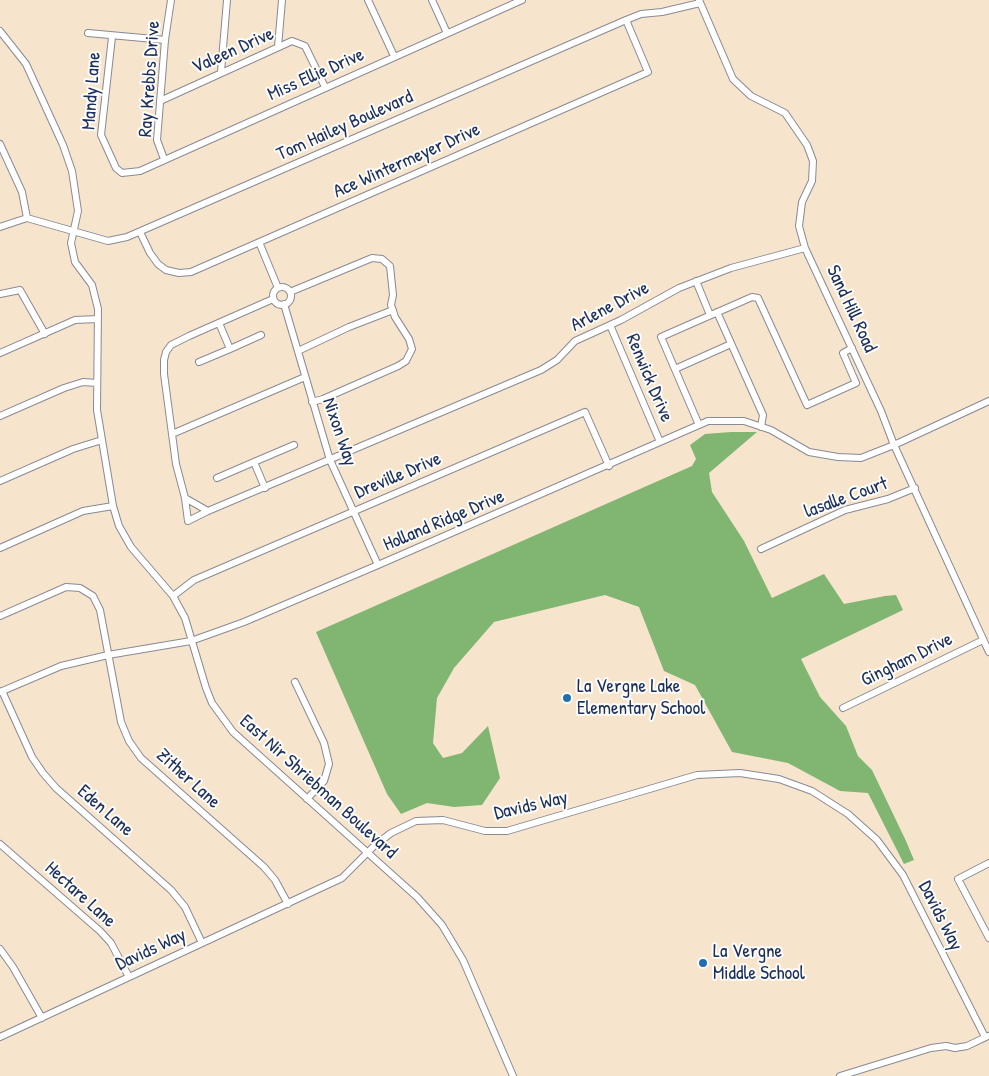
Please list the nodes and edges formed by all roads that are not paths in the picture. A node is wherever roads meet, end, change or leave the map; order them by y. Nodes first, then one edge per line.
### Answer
1 (171, 0) edge
2 (227, 0) edge
3 (282, 0) edge
4 (368, 0) edge
5 (432, 0) edge
6 (522, 0) edge
7 (699, 1) edge
8 (626, 20) junction
9 (0, 31) edge
10 (88, 33) dead end
11 (447, 34) junction
12 (112, 37) junction
13 (165, 40) junction
14 (278, 47) junction
15 (394, 56) junction
16 (221, 72) junction
17 (325, 87) junction
18 (160, 101) junction
19 (0, 144) edge
20 (164, 159) junction
21 (122, 173) joint
22 (27, 218) junction
23 (0, 227) edge
24 (74, 231) junction
25 (140, 232) junction
26 (259, 242) junction
27 (805, 248) junction
28 (696, 281) junction
29 (278, 288) junction
30 (290, 292) junction
31 (0, 294) edge
32 (273, 299) junction
33 (284, 304) junction
34 (393, 310) junction
35 (717, 312) junction
36 (710, 315) junction
37 (98, 319) junction
38 (219, 323) junction
39 (610, 325) junction
40 (44, 334) junction
41 (261, 335) dead end
42 (731, 344) junction
43 (852, 348) junction
44 (230, 349) junction
45 (298, 351) junction
46 (0, 353) edge
47 (199, 362) dead end
48 (675, 369) junction
49 (305, 377) junction
50 (97, 383) junction
51 (312, 402) junction
52 (989, 402) edge
53 (0, 416) edge
54 (699, 425) junction
55 (761, 427) junction
56 (172, 434) junction
57 (102, 440) junction
58 (660, 442) junction
59 (294, 444) dead end
60 (894, 445) junction
61 (330, 460) junction
62 (254, 462) junction
63 (609, 466) junction
64 (217, 478) dead end
65 (0, 481) edge
66 (265, 488) junction
67 (915, 488) junction
68 (185, 498) junction
69 (113, 506) junction
70 (208, 511) junction
71 (354, 511) junction
72 (0, 548) edge
73 (761, 549) dead end
74 (378, 565) junction
75 (173, 596) junction
76 (0, 616) edge
77 (983, 640) junction
78 (191, 641) junction
79 (989, 652) edge
80 (108, 655) junction
81 (295, 682) dead end
82 (1, 691) edge
83 (843, 708) dead end
84 (307, 799) junction
85 (0, 844) edge
86 (368, 853) junction
87 (989, 863) edge
88 (288, 904) junction
89 (989, 938) edge
90 (202, 943) junction
91 (0, 949) edge
92 (129, 977) junction
93 (42, 1018) junction
94 (987, 1036) edge
95 (0, 1037) edge
96 (513, 1076) edge
97 (840, 1076) edge

1 - 13 street, Ray Krebbs Drive
2 - 16 street
3 - 14 street
4 - 15 street
5 - 11 street
6 - 11 street, Miss Ellie Drive
7 - 8 street, Tom Hailey Boulevard
7 - 27 street, Sand Hill Road
8 - 25 street, Tom Hailey Boulevard
8 - 26 street, Ace Wintermeyer Drive
9 - 24 street, East Nir Shriebman Boulevard
10 - 12 street
11 - 15 street, Miss Ellie Drive
12 - 13 street
12 - 21 street, Mandy Lane
13 - 18 street, Ray Krebbs Drive
14 - 16 street, Valeen Drive
14 - 17 street, Valeen Drive
15 - 17 street, Miss Ellie Drive
16 - 18 street, Valeen Drive
17 - 20 street, Miss Ellie Drive
18 - 20 street, Ray Krebbs Drive
19 - 22 street
20 - 21 street, Miss Ellie Drive
22 - 23 street
22 - 24 street, Tom Hailey Boulevard
24 - 25 street, Tom Hailey Boulevard
24 - 37 street, East Nir Shriebman Boulevard
25 - 26 street, Ace Wintermeyer Drive
26 - 29 street
27 - 28 street, Arlene Drive
27 - 43 street, Sand Hill Road
28 - 36 street
28 - 39 street, Arlene Drive
29 - 30 street
29 - 32 street
30 - 33 street
30 - 34 street
31 - 40 street
32 - 33 street
32 - 38 street
33 - 45 street, Nixon Way
34 - 45 street
34 - 51 street
35 - 36 street
35 - 42 street
35 - 43 street
36 - 48 street
37 - 40 street
37 - 50 street, East Nir Shriebman Boulevard
38 - 44 street
38 - 56 street
39 - 58 street, Renwick Drive
39 - 61 street, Arlene Drive
40 - 46 street
41 - 44 street
42 - 48 street
42 - 55 street
43 - 60 street, Sand Hill Road
44 - 47 street
45 - 49 street, Nixon Way
48 - 54 street
49 - 51 street, Nixon Way
49 - 56 street
50 - 53 street
50 - 57 street, East Nir Shriebman Boulevard
51 - 61 street, Nixon Way
52 - 60 street, Holland Ridge Drive
54 - 55 street, Holland Ridge Drive
54 - 58 street, Holland Ridge Drive
55 - 60 street, Holland Ridge Drive
56 - 68 street
57 - 65 street
57 - 69 street, East Nir Shriebman Boulevard
58 - 63 street, Holland Ridge Drive
59 - 62 street
60 - 67 street, Sand Hill Road
61 - 66 street, Arlene Drive
61 - 71 street, Nixon Way
62 - 64 street
62 - 66 street
63 - 71 street, Dreville Drive
63 - 74 street, Holland Ridge Drive
66 - 70 street, Arlene Drive
67 - 73 street, lasalle Court
67 - 77 street, Sand Hill Road
68 - 70 street
68 - 70 street, Arlene Drive
69 - 72 street
69 - 75 street, East Nir Shriebman Boulevard
71 - 74 street, Nixon Way
71 - 75 street, Dreville Drive
74 - 78 street, Holland Ridge Drive
75 - 78 street, East Nir Shriebman Boulevard
76 - 80 street, Zither Lane
77 - 79 street, Sand Hill Road
77 - 83 street, Gingham Drive
78 - 80 street, Holland Ridge Drive
78 - 84 street, East Nir Shriebman Boulevard
80 - 82 street, Holland Ridge Drive
80 - 88 street, Zither Lane
81 - 84 street
82 - 90 street, Eden Lane
84 - 86 street, East Nir Shriebman Boulevard
85 - 92 street, Hectare Lane
86 - 88 street, Davids Way
86 - 94 street, Davids Way
86 - 96 street, East Nir Shriebman Boulevard
87 - 89 street
88 - 90 street, Davids Way
90 - 92 street, Davids Way
91 - 93 street
92 - 93 street, Davids Way
93 - 95 street, Davids Way
94 - 97 street

